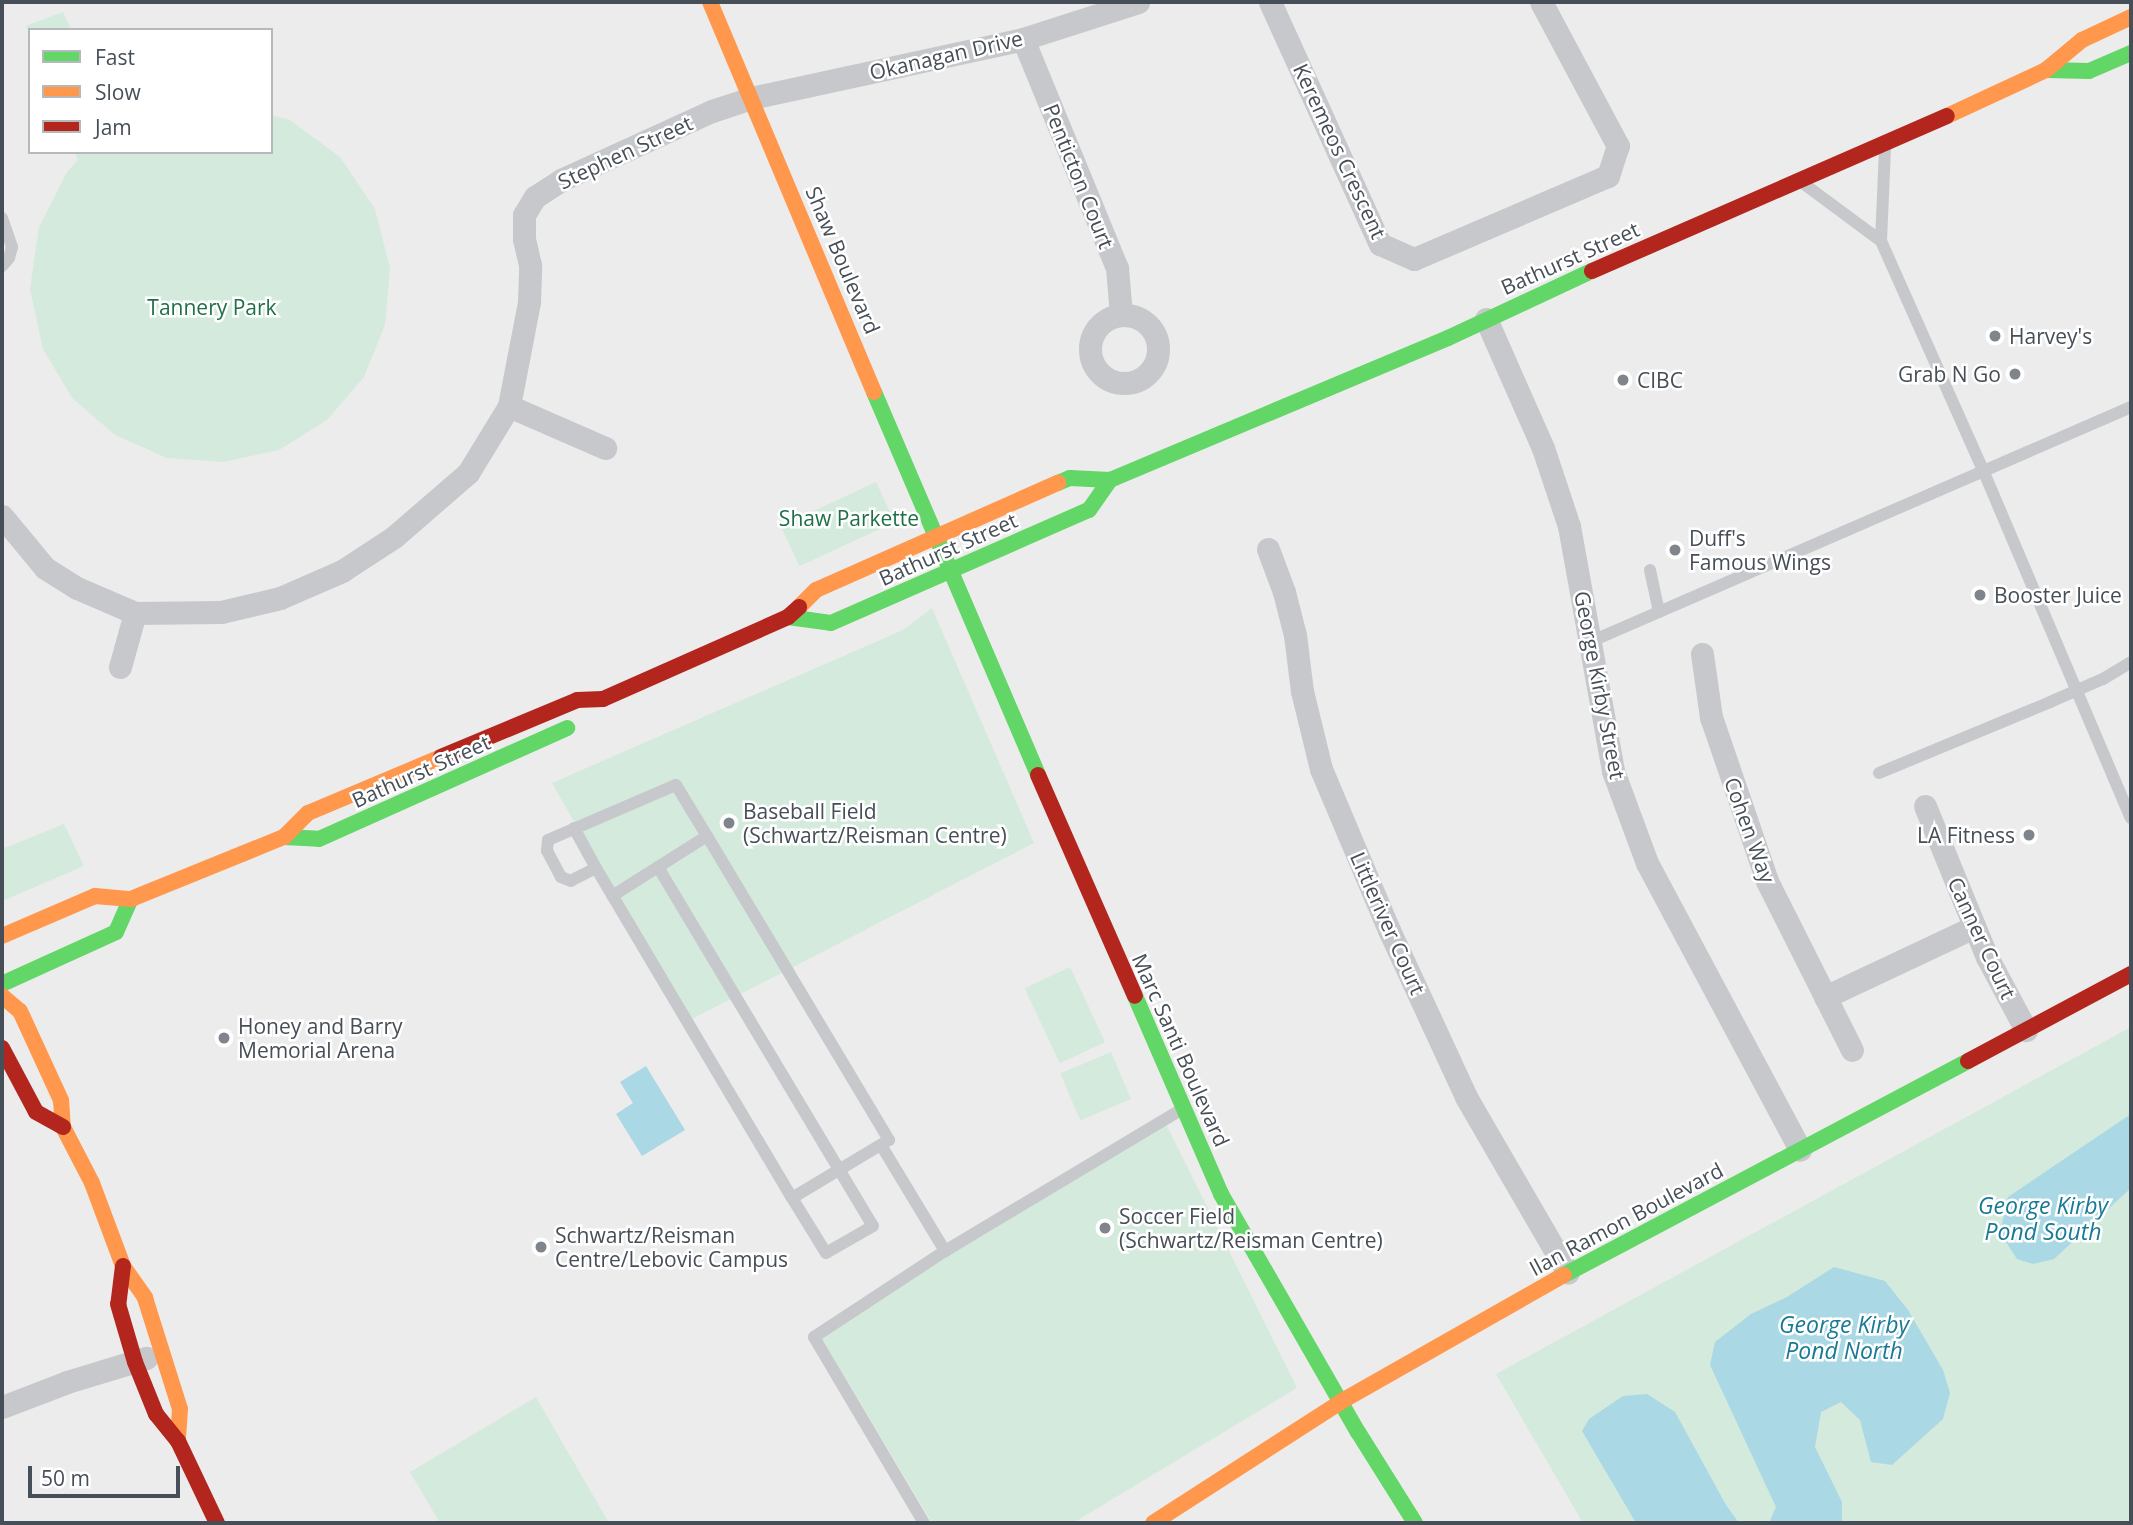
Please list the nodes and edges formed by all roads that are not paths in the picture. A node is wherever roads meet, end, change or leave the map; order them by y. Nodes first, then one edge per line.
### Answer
1 (710, 2) edge
2 (1138, 2) edge
3 (1270, 2) edge
4 (1541, 2) edge
5 (2131, 17) edge
6 (1023, 39) junction
7 (2131, 54) edge
8 (2046, 71) junction
9 (751, 98) junction
10 (1886, 142) junction
11 (1798, 179) junction
12 (2, 218) edge
13 (1881, 241) junction
14 (2, 266) edge
15 (1121, 315) dead end
16 (1486, 319) junction
17 (509, 406) junction
18 (2131, 407) edge
19 (606, 448) dead end
20 (1983, 470) junction
21 (1110, 480) junction
22 (2, 516) edge
23 (937, 535) junction
24 (1268, 549) dead end
25 (1650, 570) dead end
26 (951, 571) junction
27 (1659, 612) junction
28 (135, 613) junction
29 (788, 617) junction
30 (1592, 641) junction
31 (1702, 654) dead end
32 (2131, 662) edge
33 (121, 667) dead end
34 (603, 699) junction
35 (1879, 774) dead end
36 (1925, 806) dead end
37 (2131, 818) edge
38 (574, 828) junction
39 (707, 836) junction
40 (284, 837) junction
41 (658, 867) junction
42 (596, 868) junction
43 (612, 896) junction
44 (131, 899) junction
45 (1974, 927) junction
46 (2, 936) edge
47 (2131, 974) edge
48 (2, 984) edge
49 (2, 996) edge
50 (1825, 997) junction
51 (2026, 1030) junction
52 (2, 1048) edge
53 (1852, 1050) dead end
54 (1183, 1108) junction
55 (64, 1126) junction
56 (881, 1145) junction
57 (1800, 1150) junction
58 (840, 1169) junction
59 (792, 1198) junction
60 (945, 1251) junction
61 (123, 1266) junction
62 (1568, 1273) junction
63 (162, 1352) junction
64 (135, 1362) junction
65 (1342, 1401) junction
66 (2, 1407) edge
67 (178, 1441) junction
68 (217, 1523) edge
69 (924, 1523) edge
70 (1153, 1523) edge
71 (1415, 1523) edge

1 - 9 street, Shaw Boulevard
2 - 6 street, Okanagan Drive
3 - 4 street, Keremeos Crescent
5 - 8 street, Bathurst Street
6 - 9 street, Okanagan Drive
6 - 15 street, Penticton Court
7 - 8 street, Bathurst Street
8 - 10 street, Bathurst Street
9 - 17 street, Stephen Street
9 - 23 street, Shaw Boulevard
10 - 11 street, Bathurst Street
10 - 13 lane
11 - 13 lane
11 - 16 street, Bathurst Street
12 - 14 lane
13 - 20 lane
16 - 21 street, Bathurst Street
16 - 30 street, George Kirby Street
17 - 19 street
17 - 28 street, Stephen Street
18 - 20 lane
20 - 27 lane
20 - 37 lane
21 - 23 street, Bathurst Street
21 - 26 street, Bathurst Street
22 - 28 street, Stephen Street
23 - 26 street, Shaw Boulevard
23 - 29 street, Bathurst Street
24 - 62 street, Littleriver Court
25 - 27 lane
26 - 29 street, Bathurst Street
26 - 54 street, Marc Santi Boulevard
27 - 30 lane
28 - 33 street
29 - 34 street, Bathurst Street
30 - 57 street, George Kirby Street
31 - 50 street, Cohen Way
32 - 35 lane, bridge
34 - 40 street, Bathurst Street
34 - 40 street, Bathurst Street
36 - 45 street, Canner Court
38 - 39 lane
38 - 42 lane
38 - 42 lane
39 - 41 lane
39 - 56 lane
40 - 44 street, Bathurst Street
41 - 43 lane
41 - 58 lane
42 - 43 lane
43 - 59 lane
44 - 46 street, Bathurst Street
44 - 48 street
45 - 50 street
45 - 51 street, Canner Court
47 - 51 street, Ilan Ramon Boulevard
49 - 55 street
50 - 53 street, Cohen Way
51 - 57 street, Ilan Ramon Boulevard
52 - 55 street
54 - 60 lane
54 - 65 street, Marc Santi Boulevard
55 - 61 street
56 - 58 lane
56 - 60 lane
57 - 62 street, Ilan Ramon Boulevard
58 - 59 lane
58 - 59 lane
60 - 69 lane
61 - 63 street
61 - 64 street
62 - 65 street, Ilan Ramon Boulevard
63 - 64 street
63 - 67 street
64 - 66 street
64 - 67 street
65 - 70 street, Ilan Ramon Boulevard
65 - 71 street, Marc Santi Boulevard
67 - 68 street

